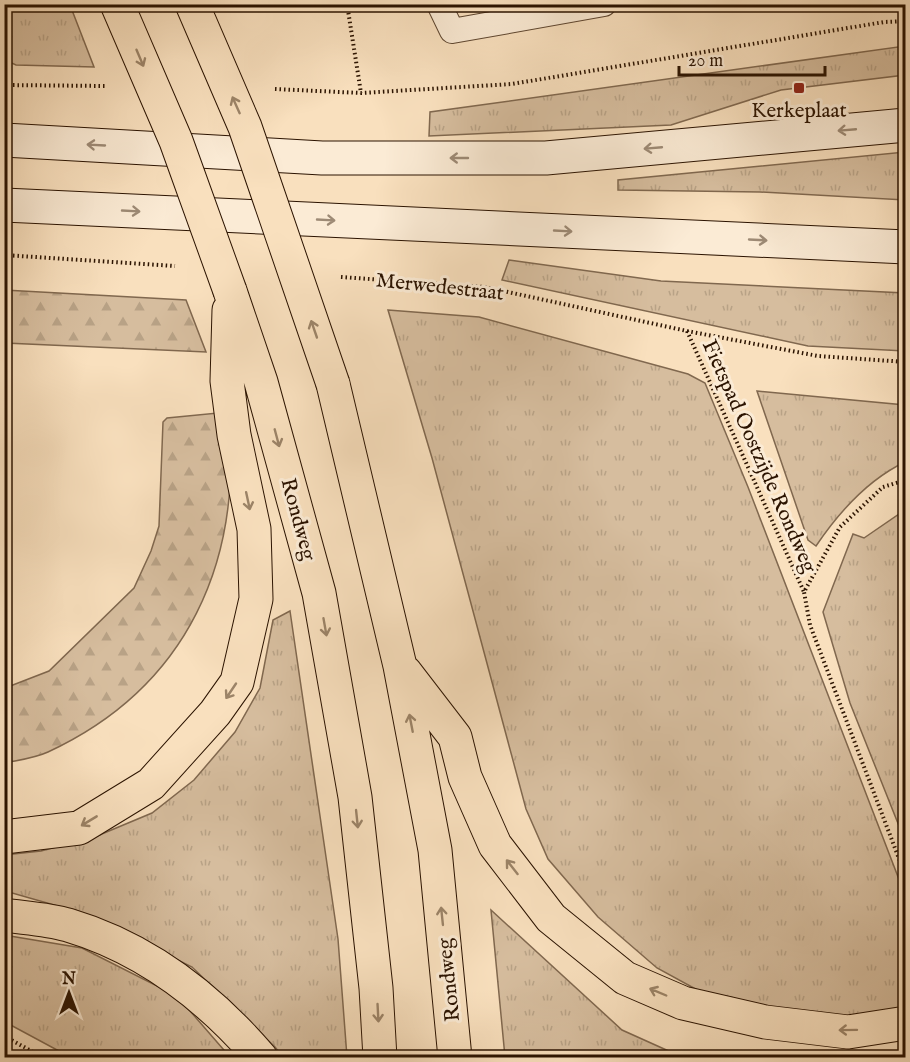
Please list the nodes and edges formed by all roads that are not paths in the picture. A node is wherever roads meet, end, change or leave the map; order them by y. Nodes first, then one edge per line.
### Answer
1 (117, 4) edge
2 (192, 4) edge
3 (439, 4) edge
4 (604, 4) edge
5 (906, 125) edge
6 (4, 140) edge
7 (4, 205) edge
8 (906, 247) edge
9 (230, 291) junction
10 (400, 666) junction
11 (4, 837) edge
12 (4, 915) edge
13 (906, 1023) edge
14 (261, 1058) edge
15 (380, 1058) edge
16 (455, 1058) edge

1 -> 9 main road, Rondweg, bridge
10 -> 2 main road, Rondweg, bridge
3 - 4 lane
5 -> 6 main road
7 -> 8 main road
9 -> 11 main road
9 -> 15 main road, Rondweg
13 -> 10 main road
16 -> 10 main road, Rondweg
12 - 14 main road

